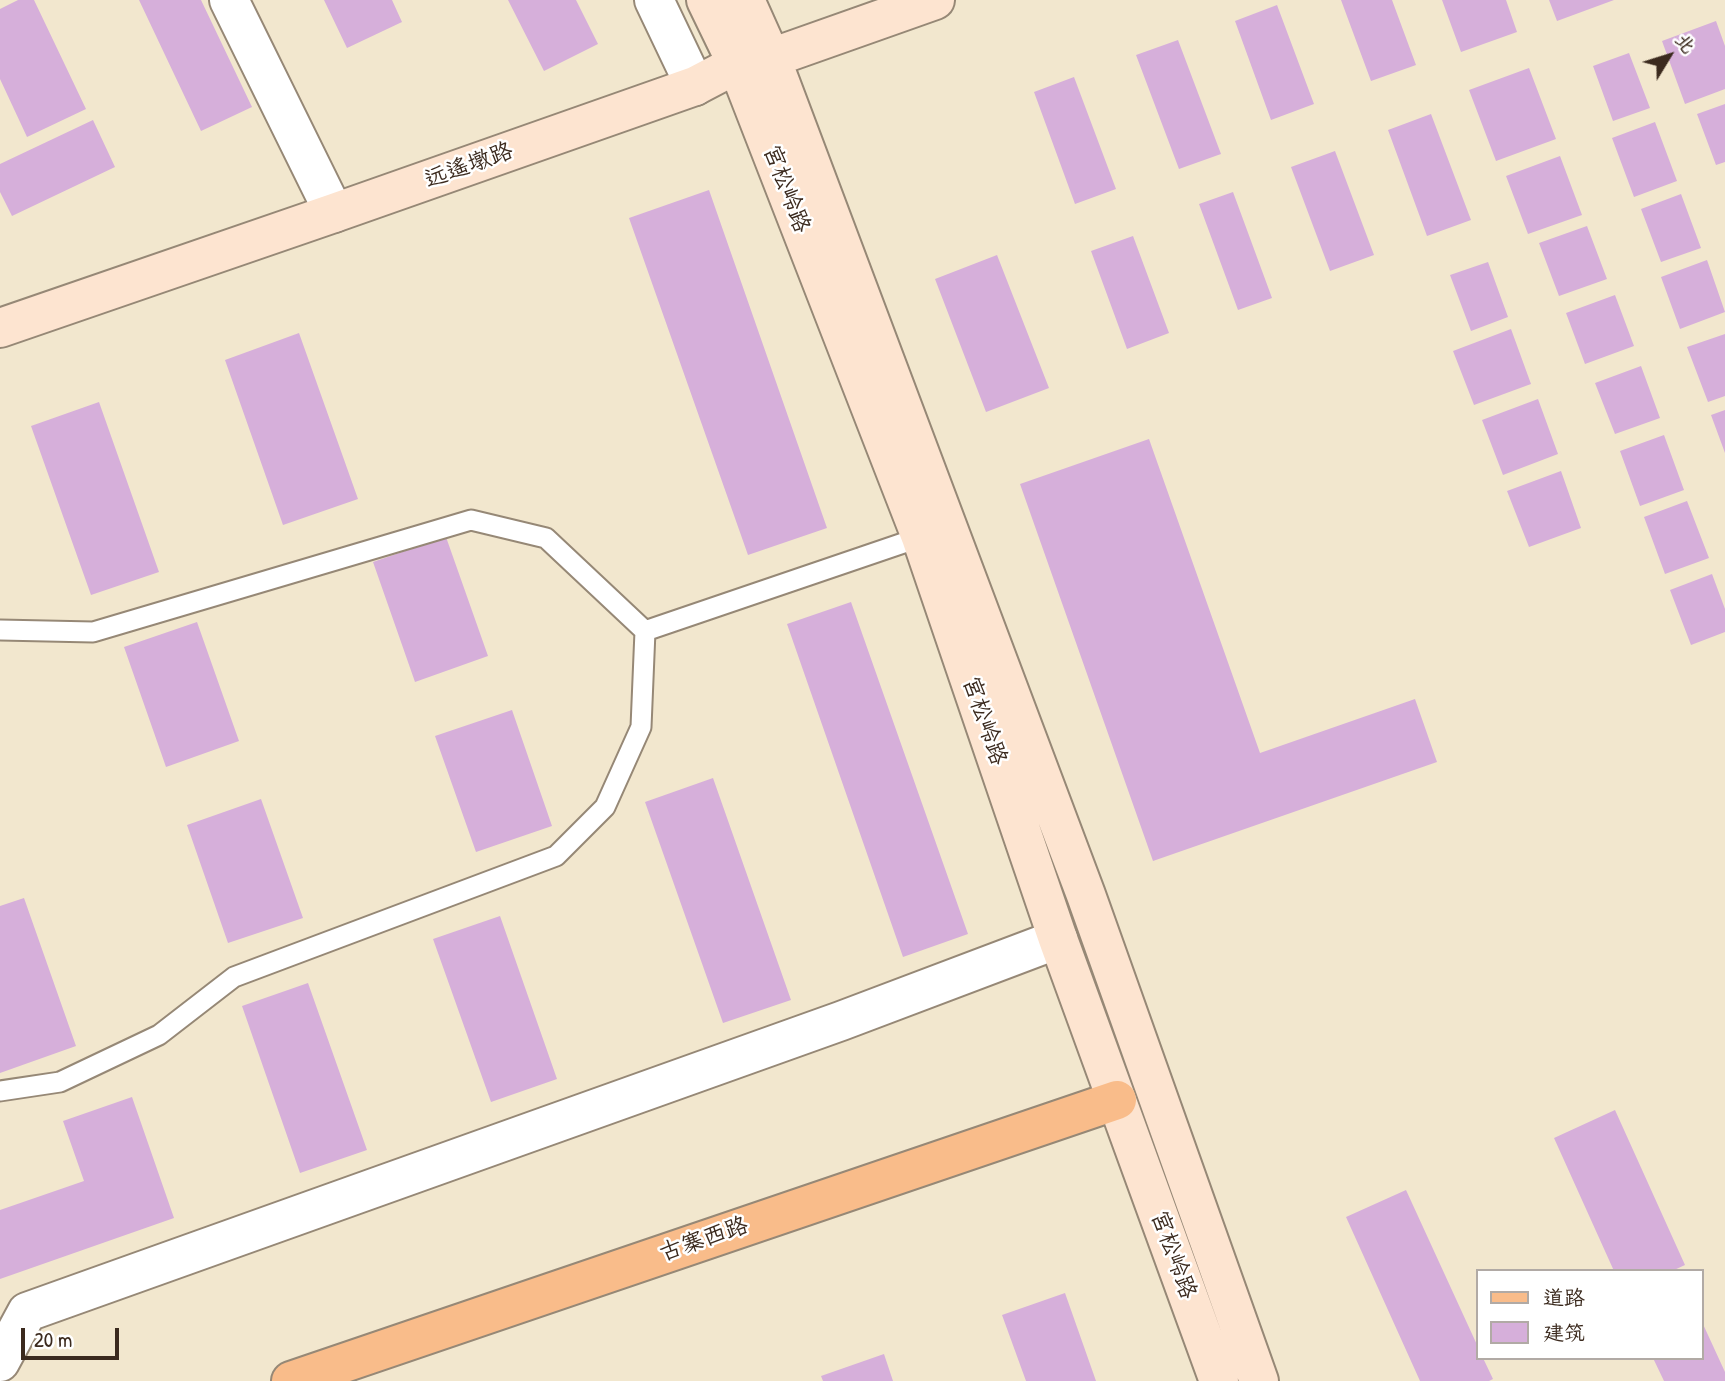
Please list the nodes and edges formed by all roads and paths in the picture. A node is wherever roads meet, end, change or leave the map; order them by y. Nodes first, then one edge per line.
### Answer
1 (229, 0) edge
2 (654, 0) edge
3 (706, 0) edge
4 (745, 0) edge
5 (935, 0) edge
6 (754, 61) junction
7 (695, 86) junction
8 (334, 214) junction
9 (0, 328) edge
10 (921, 537) junction
11 (0, 630) edge
12 (645, 631) junction
13 (1058, 939) junction
14 (0, 1091) edge
15 (1117, 1100) junction
16 (0, 1362) edge
17 (291, 1381) edge
18 (1219, 1381) edge
19 (1259, 1381) edge

1 - 8 street
2 - 7 street
3 - 6 main road
4 - 6 main road
5 - 6 main road, 远遥墩路
6 - 7 main road, 远遥墩路
6 - 10 main road, 宫松岭路
6 - 19 main road
7 - 8 main road, 远遥墩路
8 - 9 main road, 远遥墩路
10 - 12 lane
10 - 13 main road, 宫松岭路
11 - 12 lane
12 - 14 lane
13 - 15 main road, 宫松岭路
13 - 16 street
15 - 17 main road, 古寨西路
15 - 18 main road, 宫松岭路

